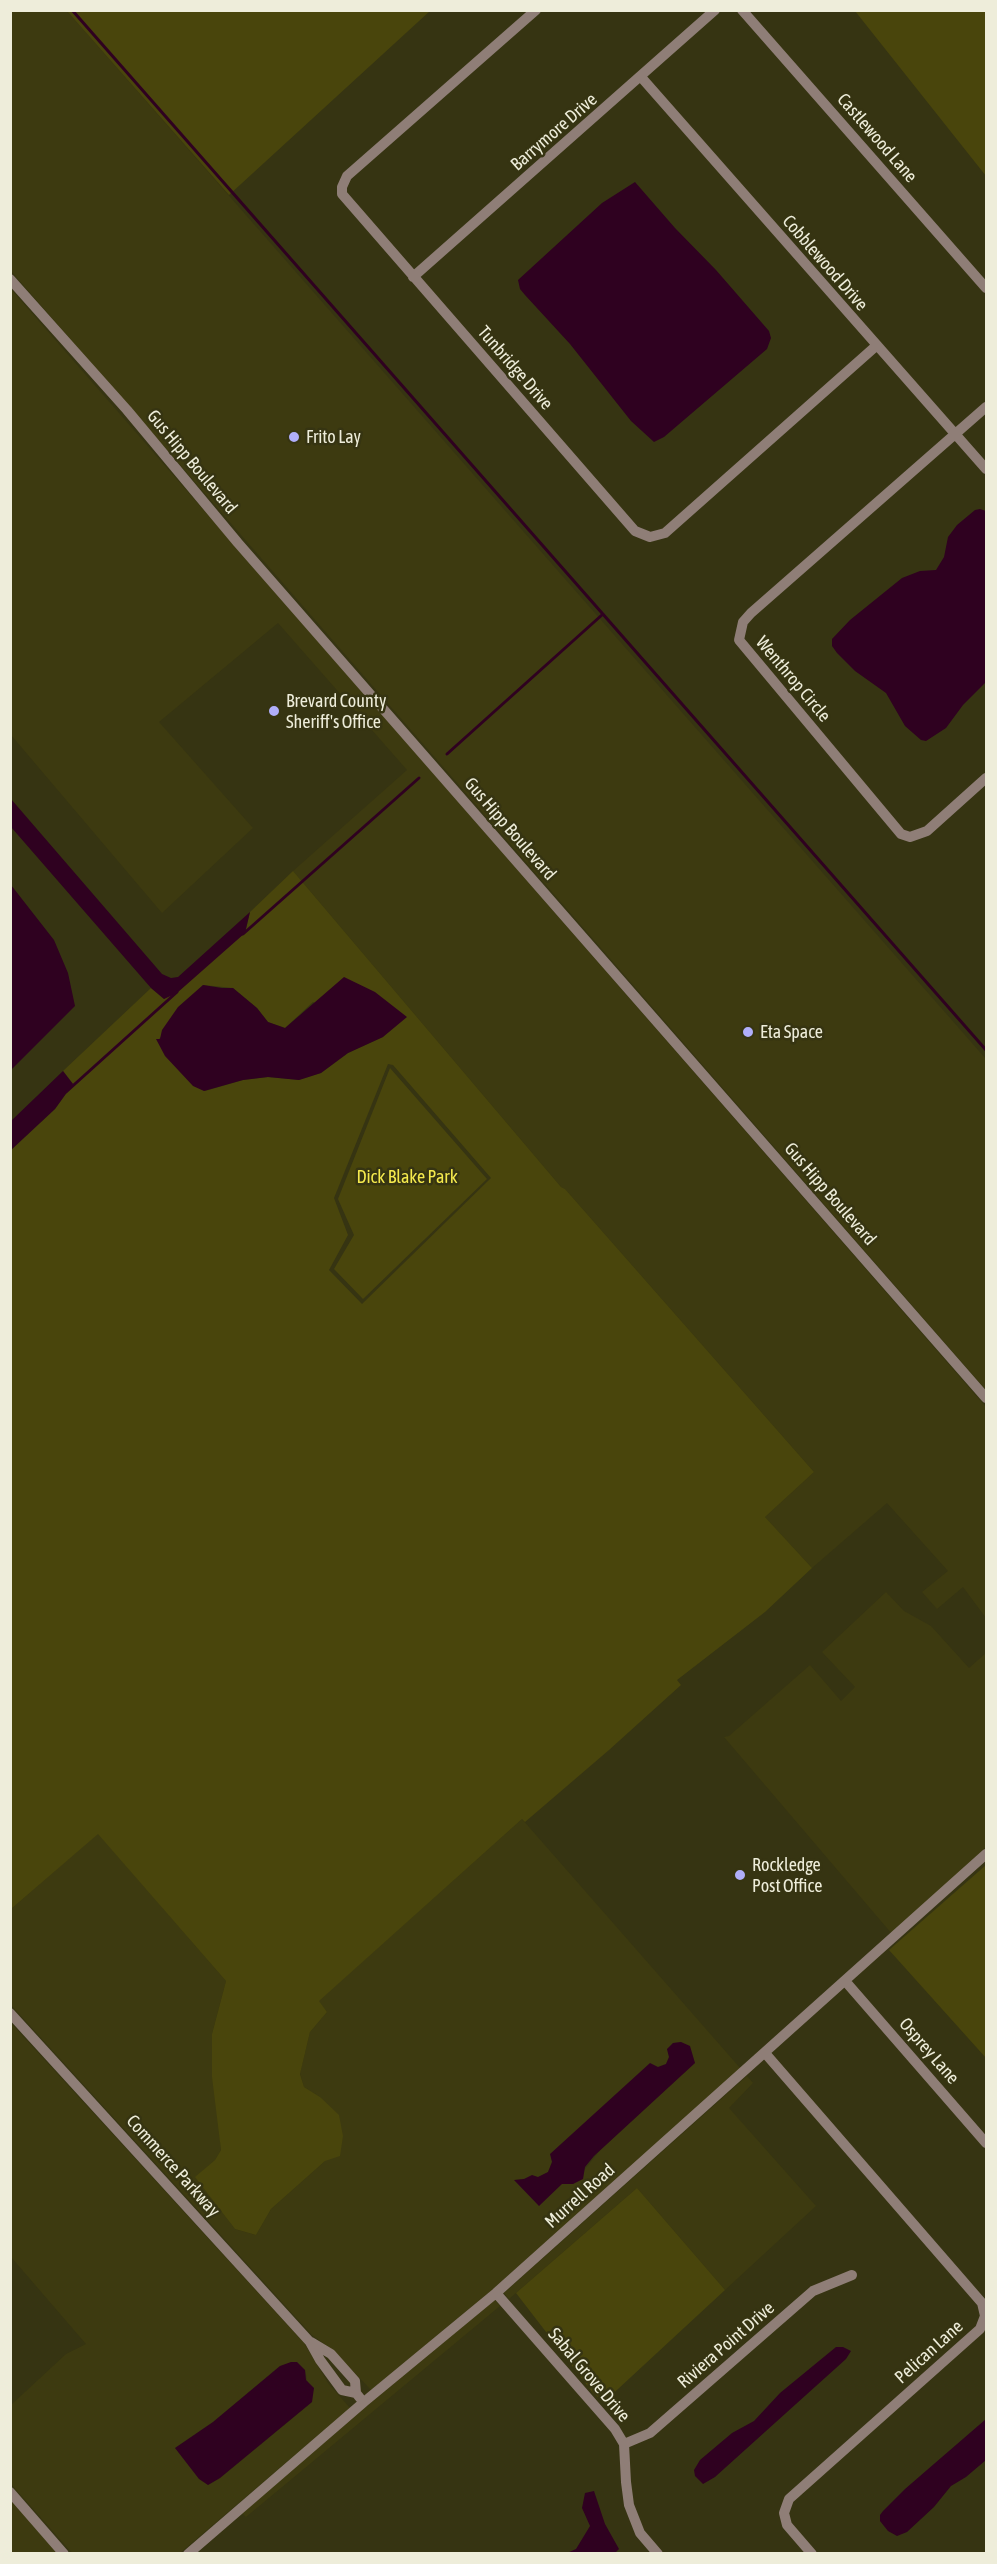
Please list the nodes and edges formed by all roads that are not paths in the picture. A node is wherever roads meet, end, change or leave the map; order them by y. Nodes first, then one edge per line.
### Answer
1 (536, 10) edge
2 (715, 10) edge
3 (742, 10) edge
4 (641, 77) junction
5 (413, 277) junction
6 (10, 279) edge
7 (987, 288) edge
8 (876, 346) junction
9 (987, 407) edge
10 (956, 435) junction
11 (987, 469) edge
12 (987, 778) edge
13 (987, 1398) edge
14 (987, 1854) edge
15 (846, 1982) junction
16 (10, 2013) edge
17 (765, 2053) junction
18 (987, 2143) edge
19 (852, 2275) dead end
20 (496, 2293) junction
21 (360, 2398) junction
22 (624, 2444) junction
23 (10, 2492) edge
24 (64, 2553) edge
25 (188, 2553) edge
26 (658, 2553) edge
27 (812, 2553) edge

1 - 5 street, Tunbridge Drive
2 - 4 street, Barrymore Drive
3 - 7 street, Castlewood Lane
4 - 5 street, Barrymore Drive
4 - 8 street, Cobblewood Drive
5 - 8 street, Tunbridge Drive
6 - 13 street, Gus Hipp Boulevard
8 - 10 street, Cobblewood Drive
9 - 10 street
10 - 11 street, Cobblewood Drive
10 - 12 street, Wenthrop Circle
14 - 15 street, Murrell Road
15 - 17 street, Murrell Road
15 - 18 street, Osprey Lane
16 - 21 street, Commerce Parkway
17 - 20 street, Murrell Road
17 - 27 street, Pelican Lane
19 - 22 street, Riviera Point Drive
20 - 21 street, Murrell Road
20 - 22 street, Sabal Grove Drive
21 - 25 street, Murrell Road
22 - 26 street, Sabal Grove Drive
23 - 24 street

